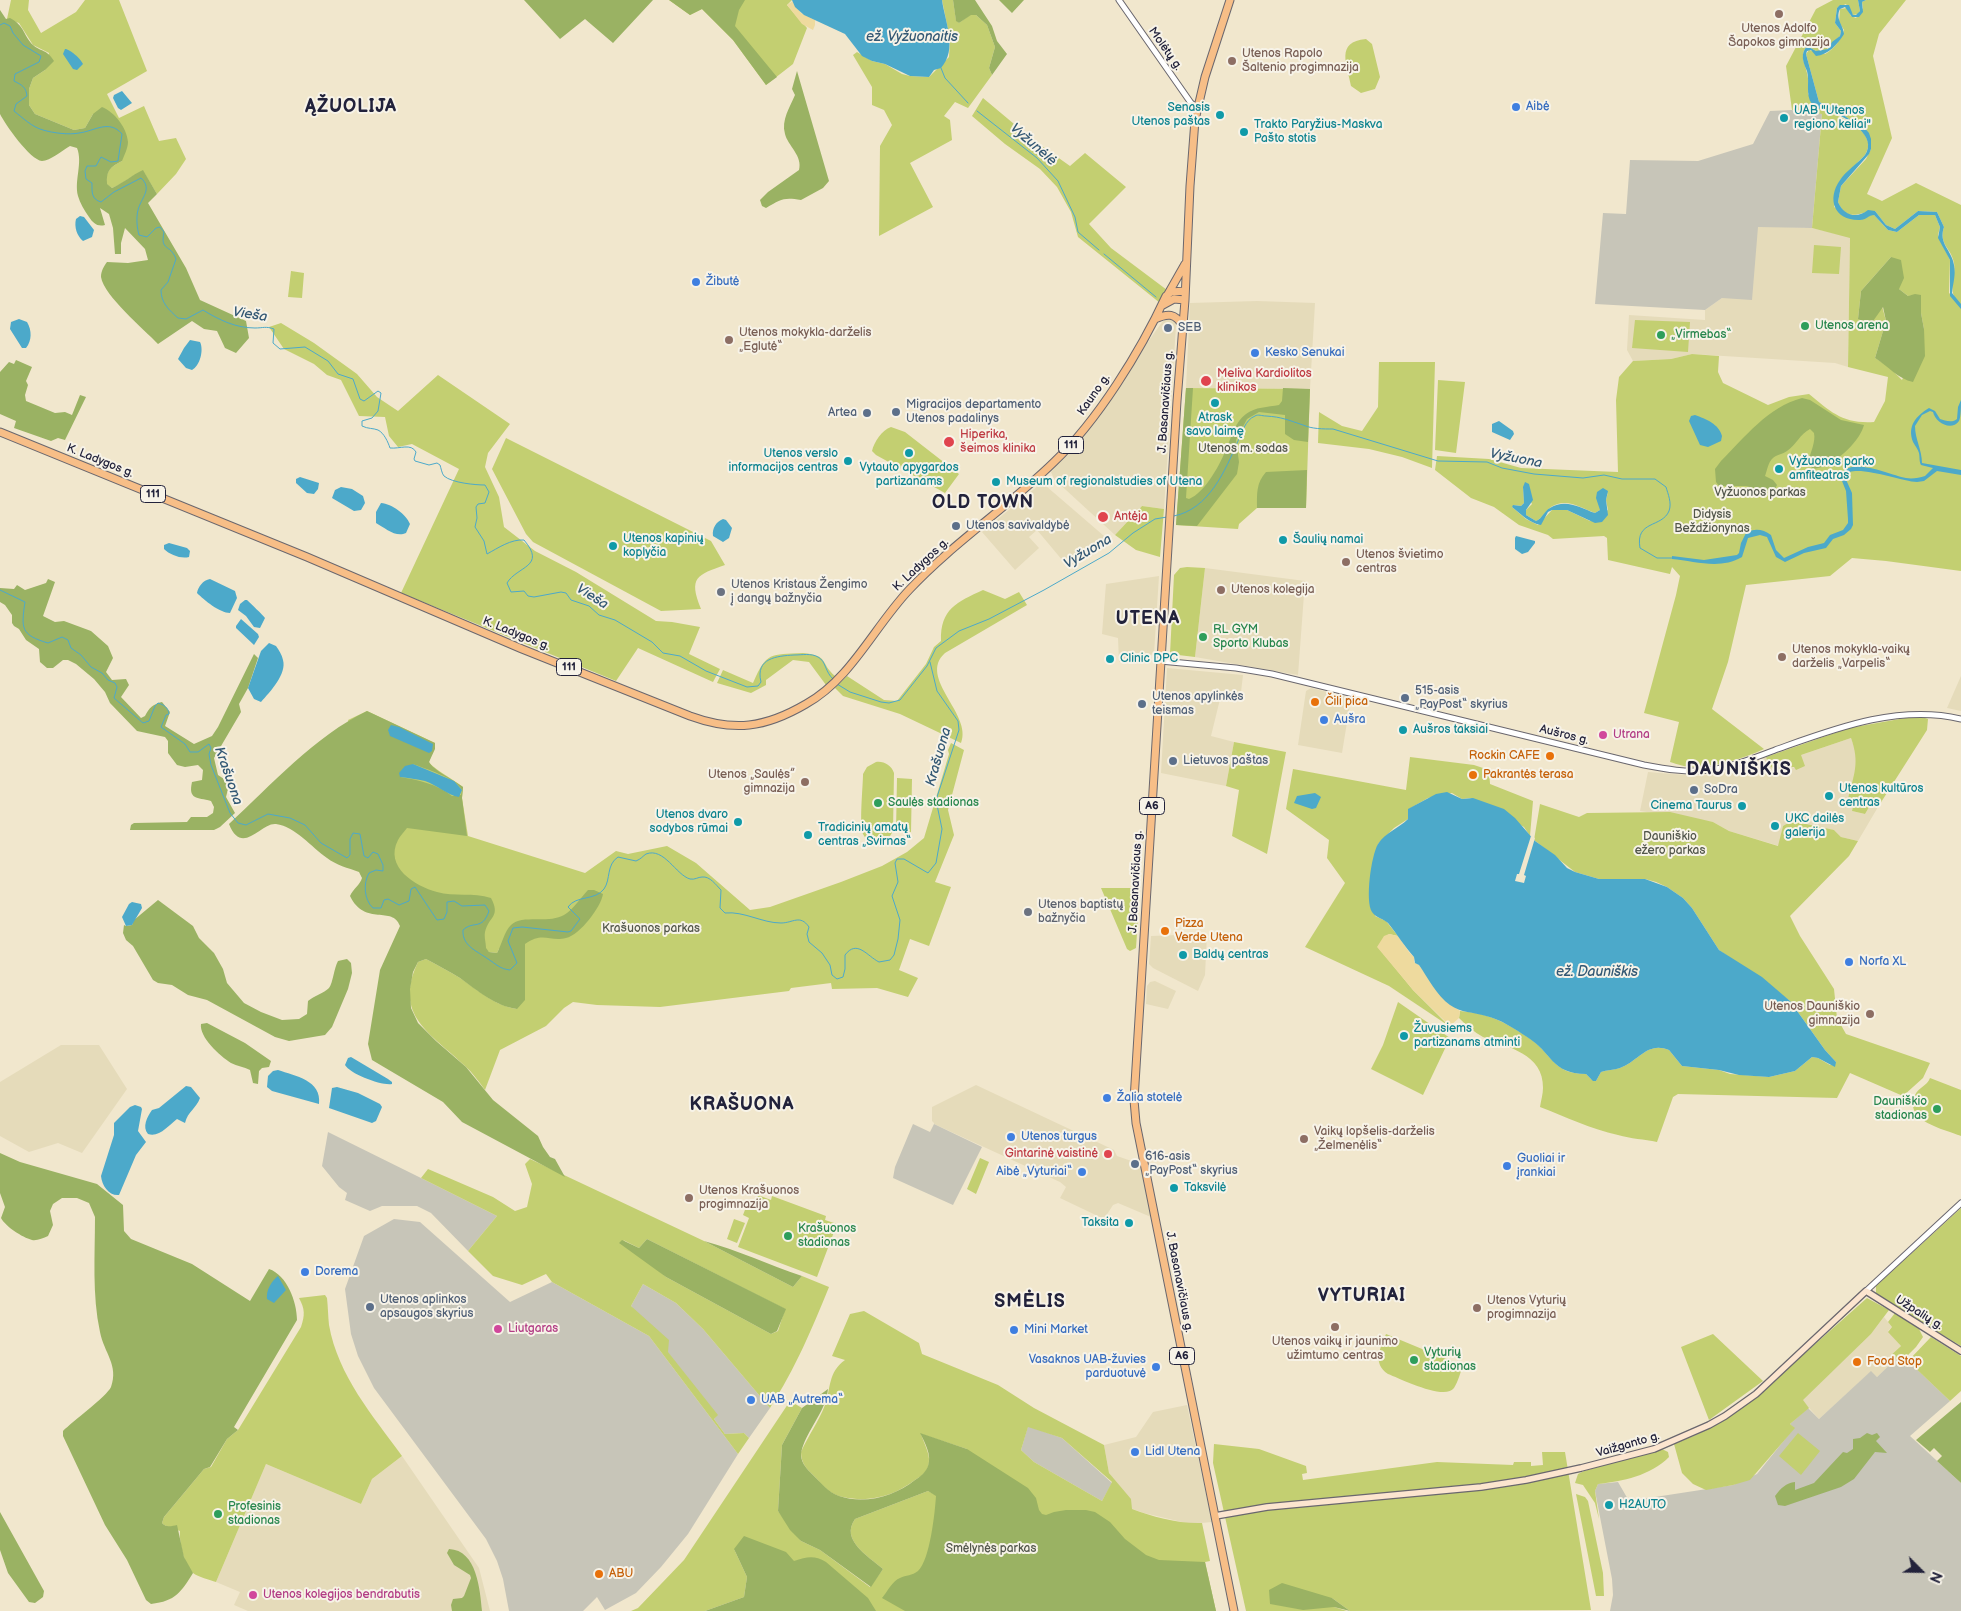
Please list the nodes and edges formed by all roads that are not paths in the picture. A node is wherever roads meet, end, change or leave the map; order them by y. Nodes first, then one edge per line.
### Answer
1 (1119, 0) edge
2 (1230, 0) edge
3 (1197, 107) junction
4 (1186, 262) junction
5 (1185, 291) junction
6 (1166, 296) junction
7 (1185, 300) junction
8 (1161, 307) junction
9 (1154, 319) junction
10 (1183, 326) junction
11 (0, 432) edge
12 (995, 514) joint
13 (1160, 661) junction
14 (1961, 719) edge
15 (1961, 1203) edge
16 (1866, 1291) junction
17 (1961, 1351) edge
18 (1215, 1516) junction
19 (1234, 1611) edge

1 - 3 street, Molėtų g.
2 - 3 main road, J. Basanavičiaus g. / A6
3 - 4 main road, J. Basanavičiaus g. / A6
4 - 5 main road, J. Basanavičiaus g. / A6
4 - 6 main road, Kauno g.
5 - 6 main road
5 - 7 main road, J. Basanavičiaus g. / A6
6 - 8 main road, Kauno g.
7 - 8 main road
7 - 10 main road, J. Basanavičiaus g. / A6
8 - 9 main road, Kauno g. / 111
9 - 10 main road
9 - 12 main road, Kauno g. / 111
10 - 13 main road, J. Basanavičiaus g. / A6
11 - 12 main road, K. Ladygos g. / 111
13 - 14 street, Aušros g.
13 - 18 main road, J. Basanavičiaus g. / A6
15 - 16 street, Vaižganto g.
16 - 17 main road, Užpalių g.
16 - 18 main road, Vaižganto g.
18 - 19 main road, J. Basanavičiaus g. / A6

